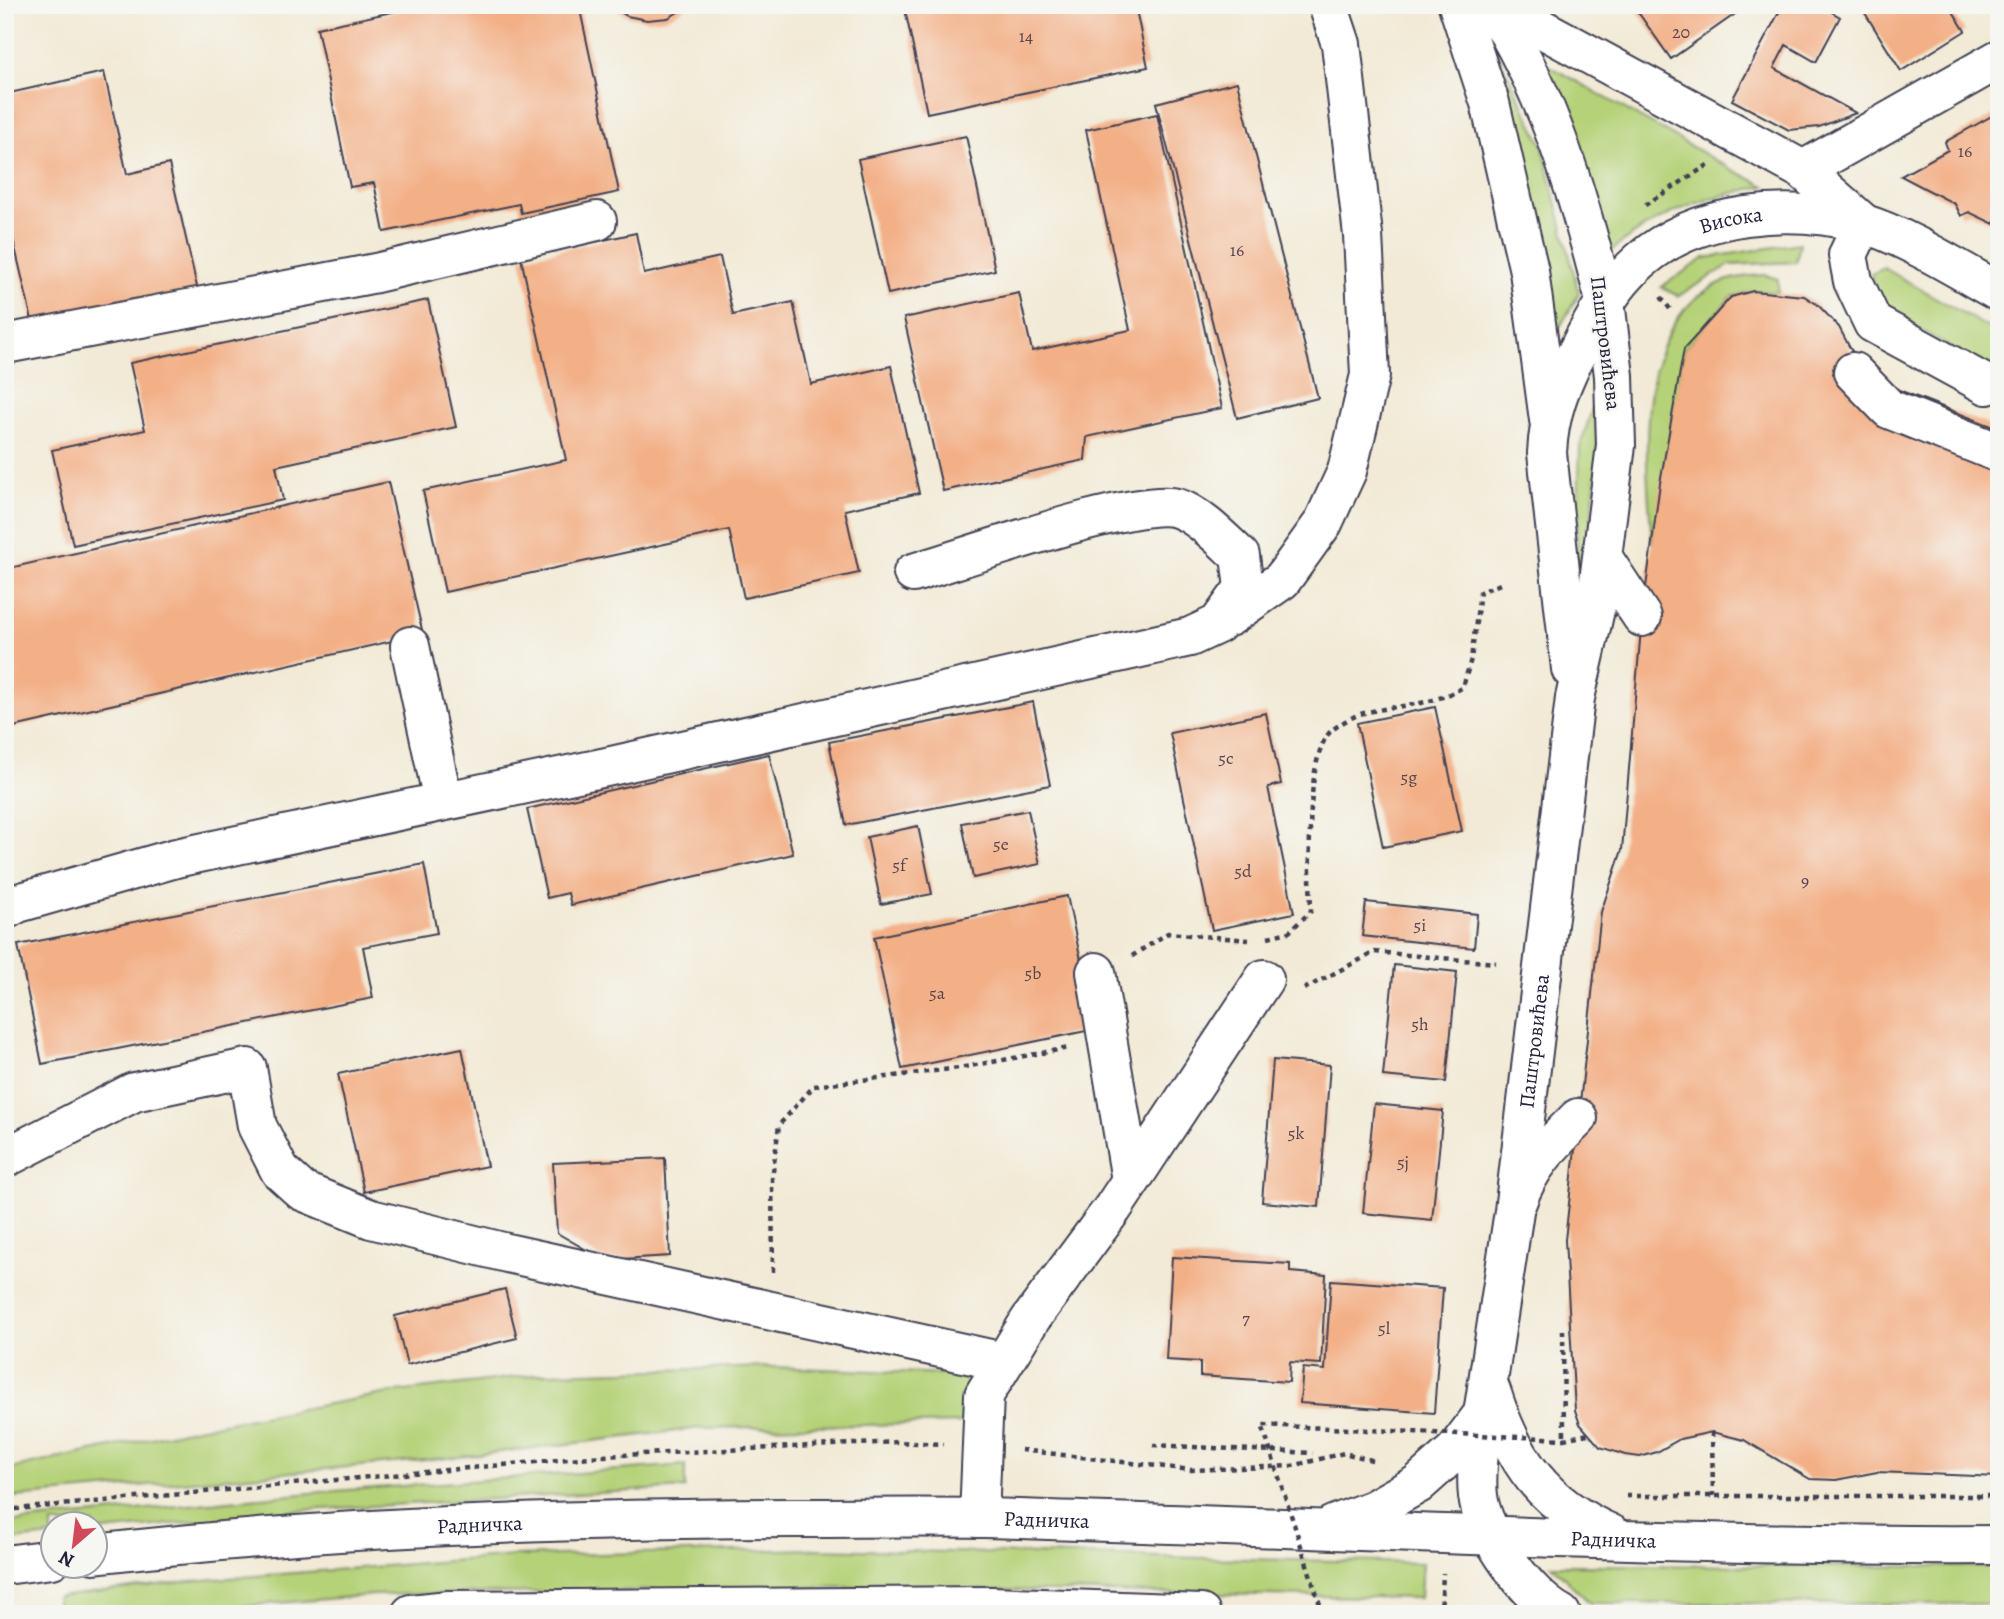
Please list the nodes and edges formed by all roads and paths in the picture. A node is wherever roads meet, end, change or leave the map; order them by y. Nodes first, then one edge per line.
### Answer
1 (1328, 5) edge
2 (1458, 5) edge
3 (1492, 5) edge
4 (1498, 5) edge
5 (1999, 59) edge
6 (1716, 160) dead end
7 (1803, 170) junction
8 (1636, 211) dead end
9 (597, 221) dead end
10 (1863, 223) junction
11 (1656, 290) dead end
12 (1999, 292) edge
13 (1605, 301) junction
14 (1673, 313) dead end
15 (5, 344) edge
16 (1853, 372) dead end
17 (1987, 385) dead end
18 (1549, 420) junction
19 (1999, 453) edge
20 (1603, 558) junction
21 (913, 573) dead end
22 (1503, 583) dead end
23 (1642, 617) dead end
24 (1218, 624) junction
25 (410, 646) dead end
26 (1575, 698) junction
27 (443, 801) junction
28 (5, 910) edge
29 (1265, 938) dead end
30 (1253, 941) dead end
31 (1496, 962) dead end
32 (1096, 972) joint
33 (1280, 987) joint
34 (1073, 1047) dead end
35 (1578, 1118) dead end
36 (5, 1158) edge
37 (1131, 1180) junction
38 (1514, 1211) junction
39 (770, 1311) junction
40 (1563, 1330) dead end
41 (1004, 1362) junction
42 (1486, 1398) junction
43 (1712, 1432) dead end
44 (1588, 1434) dead end
45 (1564, 1438) junction
46 (982, 1445) junction
47 (1153, 1445) dead end
48 (1270, 1451) junction
49 (1313, 1453) dead end
50 (1382, 1463) dead end
51 (1624, 1496) dead end
52 (1713, 1496) junction
53 (1999, 1496) edge
54 (5, 1510) edge
55 (979, 1518) junction
56 (1319, 1530) junction
57 (1491, 1534) junction
58 (1623, 1540) junction
59 (1999, 1545) edge
60 (108, 1552) edge
61 (38, 1561) edge
62 (5, 1565) edge
63 (462, 1612) edge
64 (411, 1614) edge
65 (1200, 1614) edge
66 (1323, 1614) edge
67 (1561, 1614) edge

1 - 24 main road
2 - 18 main road, Паштровићева
3 - 13 main road, Паштровићева
4 - 7 main road
5 - 7 main road
6 - 8 path
7 - 10 main road
9 - 15 main road
10 - 12 main road, Висока
10 - 13 main road, Висока
10 - 17 main road
11 - 14 path
13 - 18 main road, Висока
13 - 20 main road, Паштровићева
16 - 19 main road
18 - 26 main road, Паштровићева
20 - 23 main road
20 - 26 main road, Паштровићева
21 - 24 main road
22 - 29 path
24 - 27 main road
25 - 27 main road
26 - 38 main road, Паштровићева
27 - 28 main road
30 - 32 path
31 - 33 path
32 - 37 main road
33 - 37 main road
34 - 39 path
35 - 38 main road
36 - 39 main road
37 - 41 main road
38 - 42 main road, Паштровићева
39 - 41 main road
40 - 45 path
41 - 46 main road
42 - 56 main road, Паштровићева
42 - 57 main road
42 - 58 main road, Паштровићева
43 - 52 path
44 - 45 path, bridge
45 - 48 path, bridge
46 - 50 path
46 - 54 path
46 - 55 main road
47 - 48 path
48 - 49 path
48 - 66 path, bridge
51 - 52 path
52 - 53 path
55 - 56 main road, Радничка
55 - 60 main road, Радничка
56 - 57 main road, Радничка
57 - 58 main road, Радничка
57 - 67 main road
58 - 59 main road, Радничка
61 - 62 main road
63 - 64 main road
63 - 65 main road

